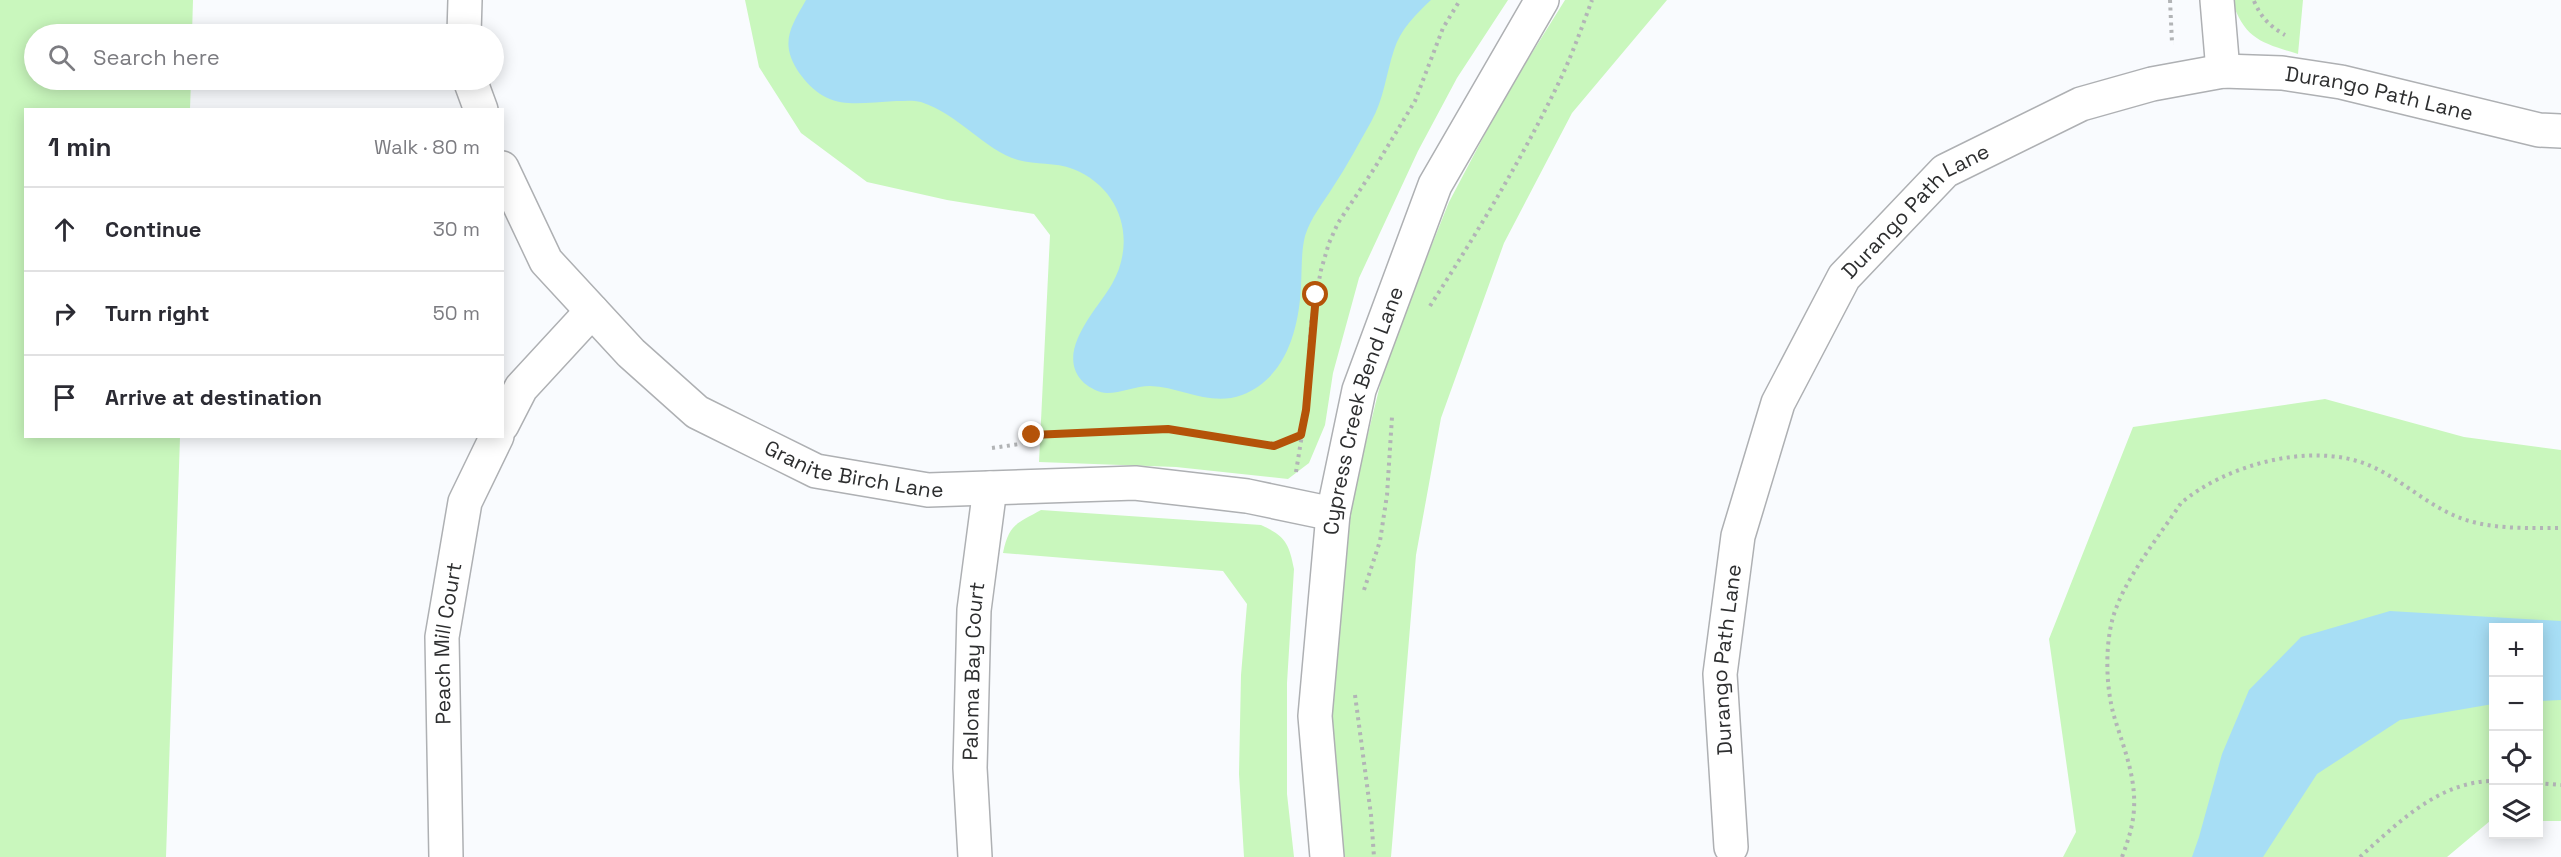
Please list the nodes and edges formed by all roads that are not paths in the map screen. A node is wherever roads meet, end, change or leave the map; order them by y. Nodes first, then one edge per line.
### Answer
1 (465, 0) edge
2 (1542, 0) edge
3 (2217, 0) edge
4 (464, 24) edge
5 (2223, 71) junction
6 (474, 90) edge
7 (480, 108) edge
8 (2561, 131) edge
9 (504, 172) edge
10 (592, 311) junction
11 (504, 421) edge
12 (496, 438) edge
13 (990, 488) junction
14 (1333, 514) junction
15 (1731, 847) dead end
16 (446, 857) edge
17 (975, 857) edge
18 (1327, 857) edge

1 - 4 street
2 - 14 street, Cypress Creek Bend Lane
3 - 5 street
5 - 8 street, Durango Path Lane
5 - 15 street, Durango Path Lane
6 - 7 street
9 - 10 street, Granite Birch Lane
10 - 11 street
10 - 13 street, Granite Birch Lane
12 - 16 street, Peach Mill Court
13 - 14 street, Granite Birch Lane
13 - 17 street, Paloma Bay Court
14 - 18 street, Cypress Creek Bend Lane

